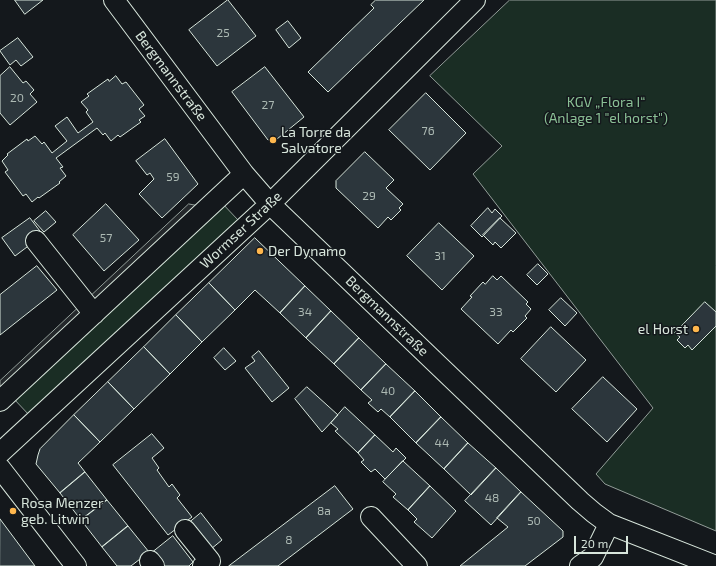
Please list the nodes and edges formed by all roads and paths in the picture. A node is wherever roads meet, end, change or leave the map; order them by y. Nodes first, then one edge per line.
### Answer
1 (114, 0) edge
2 (475, 0) edge
3 (244, 174) junction
4 (270, 204) junction
5 (36, 242) dead end
6 (94, 314) junction
7 (0, 401) edge
8 (0, 453) edge
9 (0, 468) edge
10 (371, 517) dead end
11 (609, 524) junction
12 (185, 530) dead end
13 (687, 561) edge
14 (76, 566) edge
15 (203, 566) edge
16 (417, 566) edge
17 (580, 566) edge
18 (716, 566) edge

1 - 3 street, Bergmannstraße
2 - 4 street, Wormser Straße
3 - 4 street, Bergmannstraße
3 - 6 street
4 - 8 street, Wormser Straße
4 - 11 street, Bergmannstraße
5 - 6 street
6 - 7 street
9 - 14 street
10 - 16 street
11 - 13 street, Bergmannstraße
11 - 17 street
12 - 15 street
13 - 18 street, Bergmannstraße

